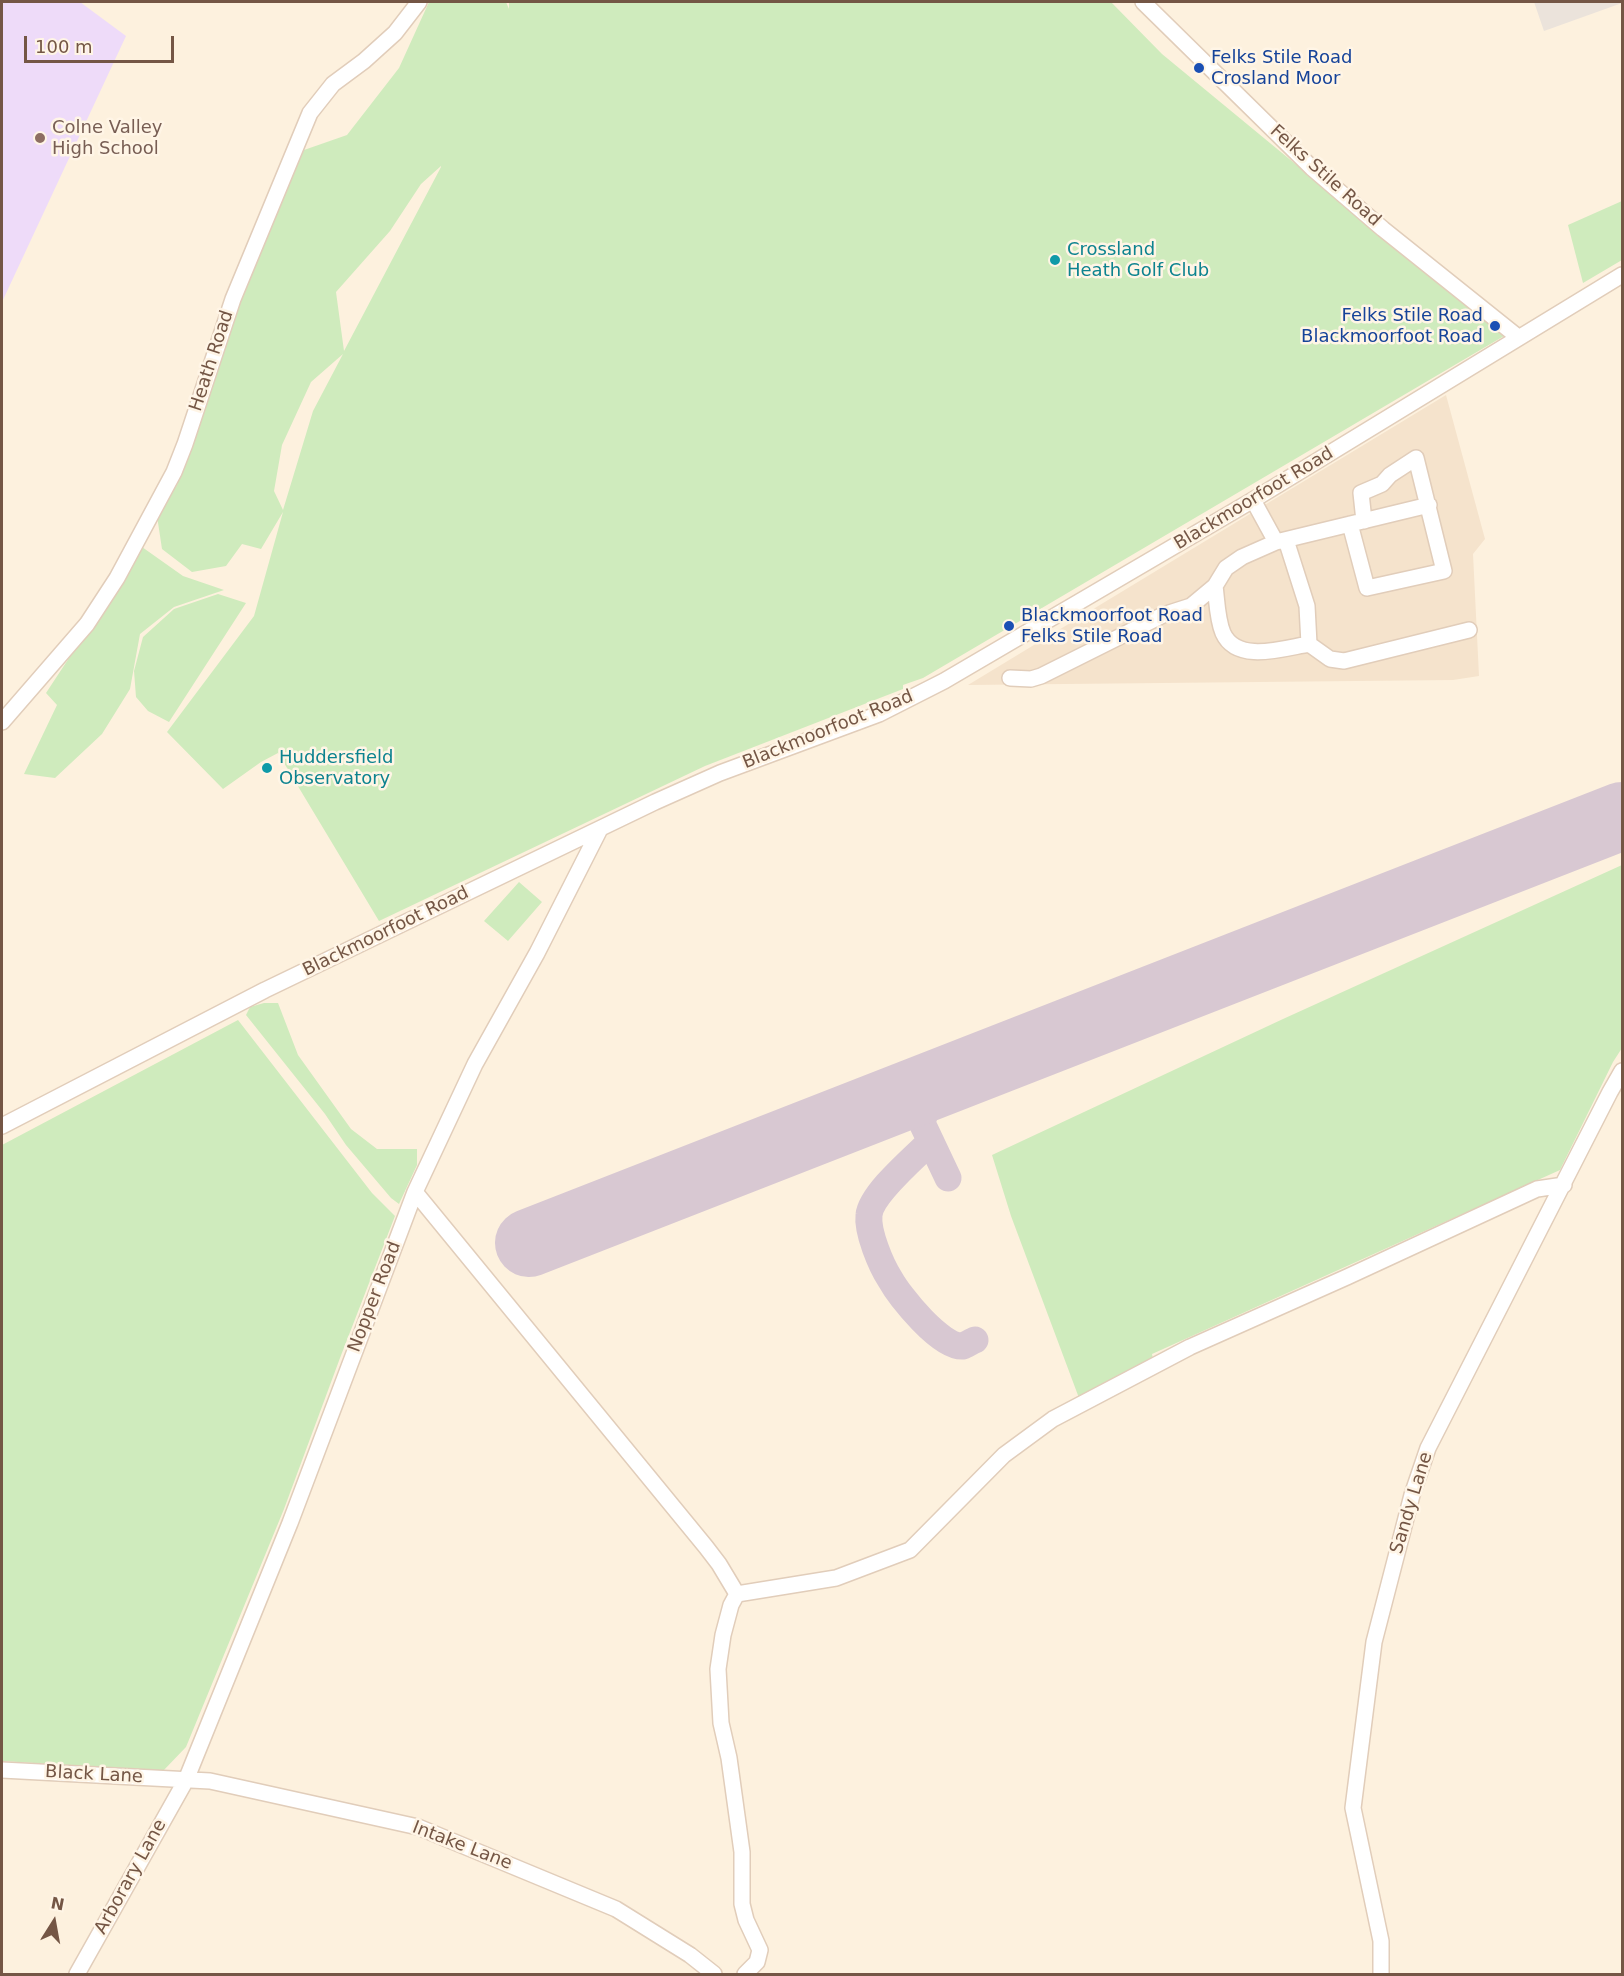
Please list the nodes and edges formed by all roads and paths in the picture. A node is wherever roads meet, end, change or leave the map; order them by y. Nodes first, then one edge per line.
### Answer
1 (419, 2) edge
2 (1143, 2) edge
3 (1623, 275) edge
4 (1518, 337) junction
5 (1253, 501) junction
6 (1429, 505) junction
7 (1357, 523) junction
8 (1281, 541) junction
9 (1215, 586) junction
10 (1469, 630) dead end
11 (1309, 644) junction
12 (1010, 678) dead end
13 (2, 722) edge
14 (600, 830) junction
15 (1623, 1071) edge
16 (2, 1126) edge
17 (1564, 1185) junction
18 (415, 1192) junction
19 (737, 1594) junction
20 (2, 1770) edge
21 (186, 1780) junction
22 (77, 1974) edge
23 (714, 1974) edge
24 (745, 1974) edge
25 (1382, 1974) edge

1 - 13 street, Heath Road
2 - 4 street, Felks Stile Road
3 - 4 street, Blackmoorfoot Road
4 - 5 street, Blackmoorfoot Road
5 - 8 street
5 - 14 street, Blackmoorfoot Road
6 - 7 street
6 - 7 street
6 - 7 street
7 - 8 street
8 - 9 street
8 - 11 street
9 - 11 street
9 - 12 street
10 - 11 street
14 - 16 street, Blackmoorfoot Road
14 - 18 street, Nopper Road
15 - 17 street, Sandy Lane
17 - 19 street
17 - 25 street, Sandy Lane
18 - 19 street
18 - 21 street, Nopper Road
19 - 24 street
20 - 21 street, Black Lane
21 - 22 street, Arborary Lane
21 - 23 street, Intake Lane

